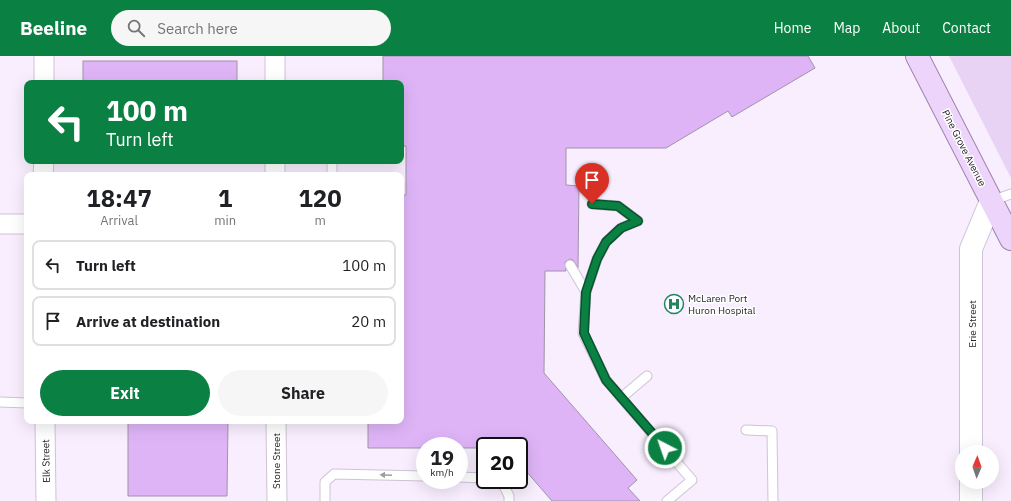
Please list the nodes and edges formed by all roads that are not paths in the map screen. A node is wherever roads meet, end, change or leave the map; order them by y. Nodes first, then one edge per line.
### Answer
1 (44, 56) edge
2 (275, 56) edge
3 (917, 56) edge
4 (44, 80) edge
5 (275, 80) edge
6 (1011, 194) edge
7 (991, 201) junction
8 (592, 204) dead end
9 (0, 224) edge
10 (24, 224) edge
11 (1011, 239) edge
12 (570, 265) dead end
13 (586, 292) junction
14 (647, 376) dead end
15 (621, 398) junction
16 (0, 402) edge
17 (24, 403) edge
18 (45, 424) edge
19 (276, 424) edge
20 (746, 430) dead end
21 (971, 445) edge
22 (416, 476) edge
23 (505, 489) edge
24 (971, 489) edge
25 (46, 501) edge
26 (277, 501) edge
27 (325, 501) edge
28 (508, 501) edge
29 (667, 501) edge
30 (773, 501) edge
31 (971, 501) edge

1 - 4 street
2 - 5 street
3 - 7 main road, Pine Grove Avenue
6 - 7 lane
7 - 11 main road, Pine Grove Avenue
7 - 21 street, Erie Street
8 - 13 lane
9 - 10 street
12 - 13 lane
13 - 15 lane
14 - 15 lane
15 - 29 lane
16 - 17 lane
18 - 25 street, Elk Street
19 - 26 street, Stone Street
20 - 30 lane
22 -> 27 lane
23 - 28 lane
24 - 31 street

